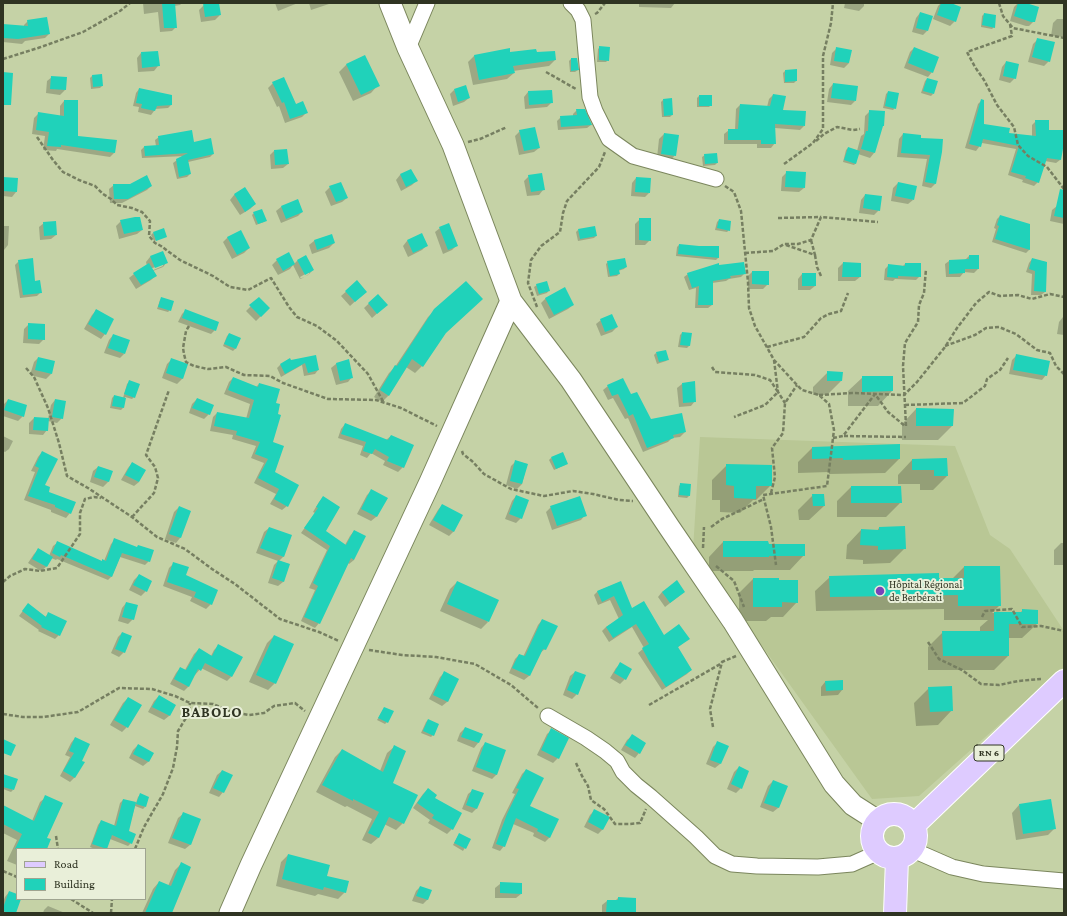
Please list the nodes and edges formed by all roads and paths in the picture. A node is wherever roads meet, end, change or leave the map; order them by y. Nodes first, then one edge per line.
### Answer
1 (130, 3) edge
2 (390, 3) edge
3 (427, 3) edge
4 (571, 3) edge
5 (833, 3) edge
6 (1000, 3) edge
7 (1010, 24) junction
8 (1064, 38) edge
9 (408, 48) junction
10 (3, 59) edge
11 (546, 72) dead end
12 (590, 97) junction
13 (507, 127) dead end
14 (860, 129) dead end
15 (37, 137) dead end
16 (609, 139) junction
17 (813, 143) junction
18 (453, 145) junction
19 (784, 164) dead end
20 (716, 179) joint
21 (1064, 189) edge
22 (821, 217) junction
23 (778, 218) dead end
24 (878, 222) dead end
25 (811, 240) junction
26 (784, 244) junction
27 (745, 253) junction
28 (815, 254) junction
29 (926, 269) dead end
30 (821, 276) dead end
31 (848, 293) dead end
32 (1064, 297) edge
33 (511, 301) junction
34 (538, 308) dead end
35 (188, 326) dead end
36 (767, 347) junction
37 (945, 347) junction
38 (1008, 358) dead end
39 (774, 360) junction
40 (712, 367) dead end
41 (26, 368) dead end
42 (1064, 374) edge
43 (797, 385) junction
44 (169, 390) dead end
45 (778, 392) junction
46 (875, 394) junction
47 (819, 395) junction
48 (904, 395) junction
49 (384, 402) junction
50 (785, 403) junction
51 (905, 405) junction
52 (734, 417) dead end
53 (452, 434) junction
54 (843, 436) junction
55 (906, 437) dead end
56 (833, 438) junction
57 (771, 494) junction
58 (103, 498) junction
59 (764, 499) junction
60 (652, 502) junction
61 (132, 517) junction
62 (704, 527) dead end
63 (711, 527) dead end
64 (706, 552) dead end
65 (712, 562) dead end
66 (776, 564) dead end
67 (3, 582) edge
68 (746, 611) dead end
69 (982, 618) dead end
70 (1064, 631) edge
71 (928, 642) dead end
72 (353, 648) junction
73 (751, 649) junction
74 (722, 662) junction
75 (1054, 680) edge
76 (190, 703) junction
77 (649, 705) dead end
78 (3, 714) edge
79 (548, 716) joint
80 (319, 721) junction
81 (713, 727) dead end
82 (576, 763) dead end
83 (651, 797) junction
84 (878, 820) junction
85 (914, 825) junction
86 (56, 836) dead end
87 (58, 848) edge
88 (135, 848) edge
89 (896, 854) junction
90 (3, 871) edge
91 (16, 876) edge
92 (1064, 880) edge
93 (73, 900) edge
94 (112, 900) edge
95 (93, 913) edge
96 (110, 913) edge
97 (230, 913) edge
98 (895, 913) edge

1 - 10 path
2 - 9 street
3 - 9 street
4 - 12 street
5 - 17 path
6 - 7 path
7 - 8 path
7 - 21 path
9 - 18 street
11 - 12 path
12 - 16 street
13 - 18 path
14 - 17 path
15 - 49 path
16 - 20 street
16 - 34 path
17 - 19 path
18 - 33 street
20 - 27 path
22 - 23 path
22 - 24 path
22 - 25 path
25 - 26 path
25 - 28 path
26 - 27 path
26 - 28 path
27 - 36 path
28 - 30 path
29 - 48 path
31 - 36 path
32 - 37 path
33 - 53 street
33 - 60 street
35 - 49 path
36 - 39 path
37 - 42 path
37 - 48 path
38 - 51 path
39 - 43 path
39 - 45 path
40 - 45 path
41 - 58 path
43 - 47 path
43 - 50 path
44 - 61 path
45 - 50 path
45 - 52 path
46 - 47 path
46 - 48 path
46 - 51 path
46 - 54 path
47 - 56 path
48 - 51 path
49 - 53 path
50 - 57 path
53 - 60 path
53 - 72 street
54 - 55 path
54 - 56 path
56 - 57 path
57 - 59 path
58 - 61 path
58 - 67 path
59 - 63 path
59 - 66 path
60 - 73 street
61 - 72 path
62 - 64 path
65 - 68 path
69 - 70 path
71 - 75 path
72 - 79 path
72 - 80 street
73 - 74 path
73 - 84 street
74 - 77 path
74 - 81 path
75 - 85 main road, RN 6
76 - 78 path
76 - 80 path
76 - 88 path
79 - 83 street
80 - 97 street
82 - 83 path
83 - 89 street
84 - 85 main road
84 - 89 main road
85 - 89 main road
86 - 87 path
89 - 92 street
89 - 98 main road
90 - 91 path
93 - 95 path
94 - 96 path

